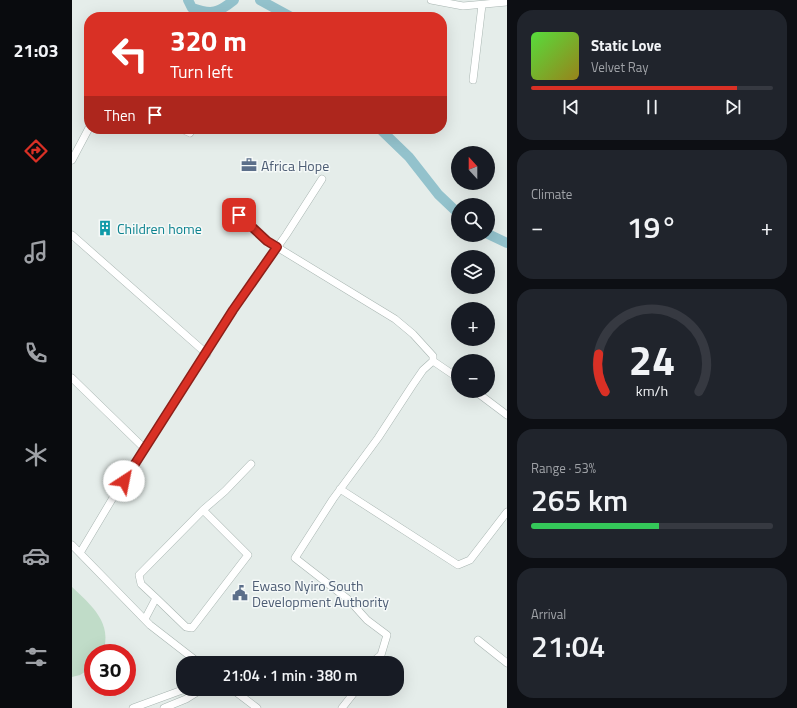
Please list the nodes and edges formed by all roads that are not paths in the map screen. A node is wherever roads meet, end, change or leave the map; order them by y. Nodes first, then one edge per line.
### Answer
1 (431, 0) edge
2 (507, 2) edge
3 (482, 5) junction
4 (473, 80) dead end
5 (86, 134) edge
6 (72, 160) edge
7 (322, 179) dead end
8 (239, 215) dead end
9 (72, 235) edge
10 (277, 247) junction
11 (207, 354) junction
12 (433, 362) junction
13 (451, 374) edge
14 (72, 378) edge
15 (484, 398) edge
16 (507, 415) edge
17 (145, 449) junction
18 (251, 464) dead end
19 (340, 489) junction
20 (203, 510) junction
21 (507, 512) edge
22 (72, 545) edge
23 (80, 553) junction
24 (156, 598) junction
25 (145, 619) junction
26 (478, 640) dead end
27 (190, 656) edge
28 (380, 656) edge
29 (507, 663) edge
30 (176, 693) edge
31 (187, 696) edge
32 (241, 696) edge
33 (351, 696) edge
34 (157, 700) junction
35 (137, 707) edge
36 (160, 708) edge
37 (164, 708) edge
38 (257, 708) edge
39 (342, 708) edge

1 - 3 street
2 - 3 street
3 - 4 street
5 - 6 street
7 - 10 street
8 - 10 street
9 - 11 street
10 - 11 street
10 - 12 street
11 - 17 street
12 - 13 street
12 - 19 street
14 - 17 street
15 - 16 street
17 - 23 street
18 - 20 street
19 - 21 street
19 - 28 street
20 - 24 street
20 - 24 street
22 - 23 street
23 - 25 street
24 - 25 street
25 - 27 street
26 - 29 street
30 - 34 street
31 - 37 street
32 - 38 street
33 - 39 street
34 - 35 street
34 - 36 street

